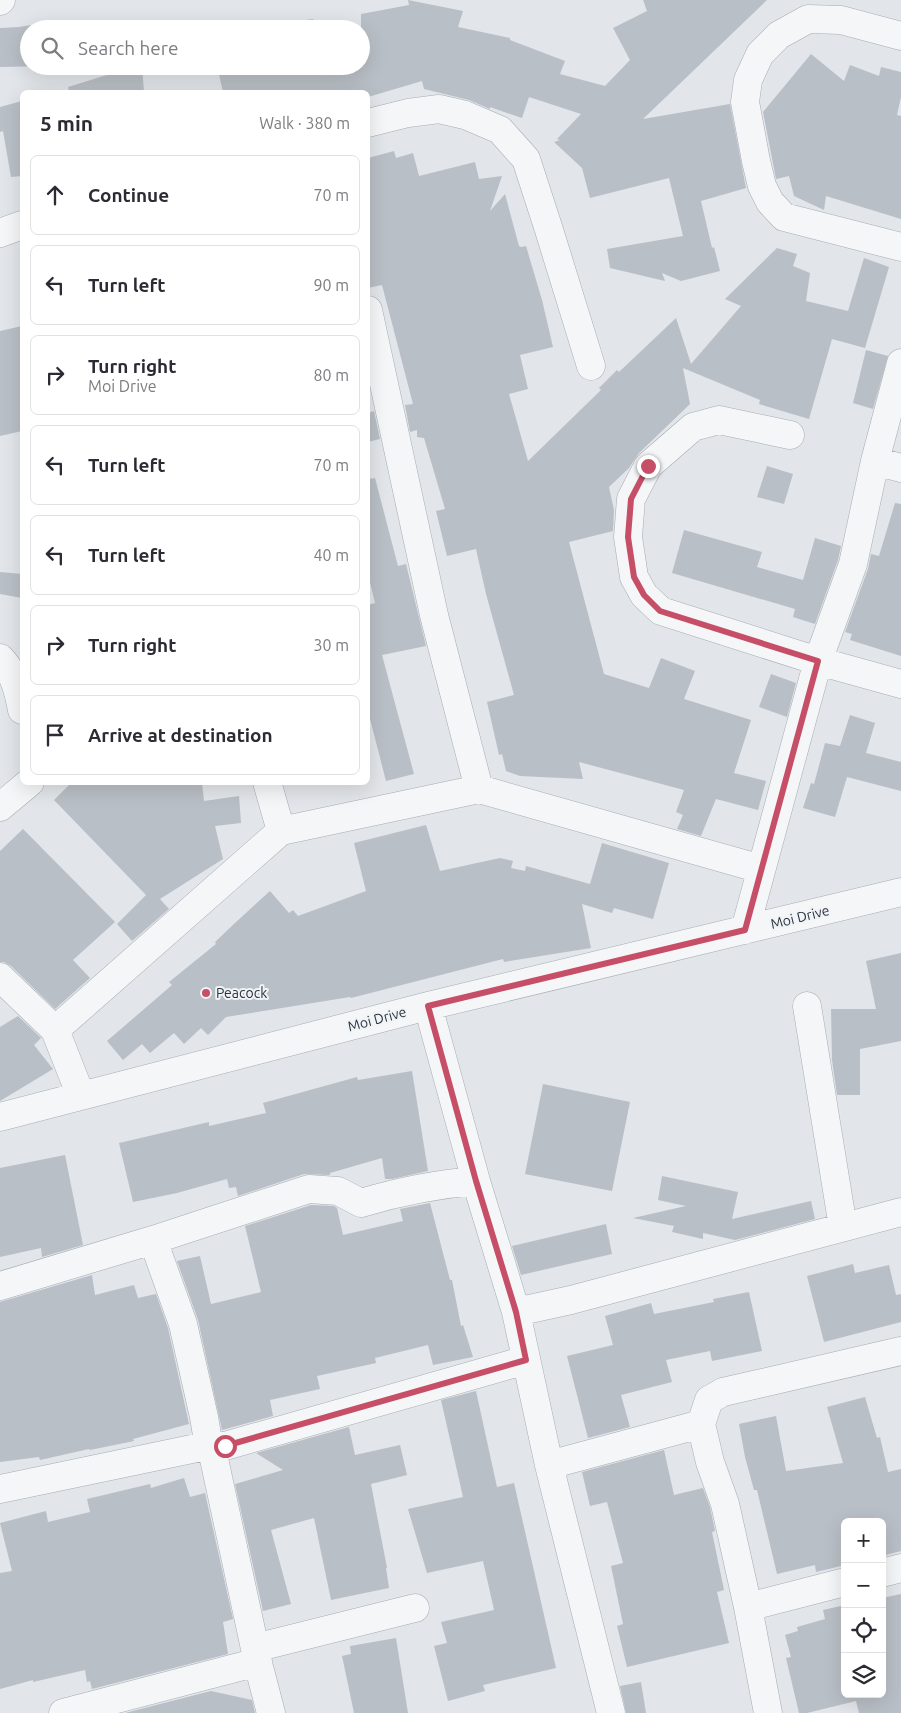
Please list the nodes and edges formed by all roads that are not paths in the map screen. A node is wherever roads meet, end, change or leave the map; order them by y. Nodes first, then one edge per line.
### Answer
1 (901, 36) edge
2 (370, 122) edge
3 (20, 226) edge
4 (0, 233) edge
5 (901, 248) edge
6 (370, 319) edge
7 (901, 363) edge
8 (591, 366) dead end
9 (790, 435) dead end
10 (875, 461) junction
11 (901, 468) edge
12 (0, 658) edge
13 (818, 661) junction
14 (901, 684) edge
15 (20, 701) edge
16 (26, 785) edge
17 (268, 785) edge
18 (479, 789) junction
19 (0, 807) edge
20 (281, 831) junction
21 (761, 869) junction
22 (901, 892) edge
23 (745, 930) junction
24 (0, 977) edge
25 (428, 1006) junction
26 (807, 1006) dead end
27 (55, 1030) junction
28 (81, 1096) junction
29 (0, 1117) edge
30 (476, 1181) junction
31 (901, 1212) edge
32 (843, 1227) junction
33 (153, 1240) junction
34 (0, 1286) edge
35 (516, 1312) junction
36 (901, 1351) edge
37 (526, 1360) junction
38 (701, 1424) junction
39 (211, 1445) junction
40 (549, 1465) junction
41 (0, 1489) edge
42 (901, 1568) edge
43 (886, 1572) edge
44 (841, 1583) edge
45 (748, 1607) junction
46 (415, 1608) dead end
47 (257, 1655) junction
48 (63, 1713) edge
49 (271, 1713) edge
50 (611, 1713) edge
51 (768, 1713) edge

1 - 5 street
2 - 8 street
3 - 4 street
6 - 18 street
7 - 10 street
9 - 13 street
10 - 11 street
10 - 13 street
12 - 15 street
13 - 14 street
13 - 21 street
16 - 19 street
17 - 20 street
18 - 20 street
18 - 21 street
20 - 27 street
21 - 23 street
22 - 23 street, Moi Drive
23 - 25 street, Moi Drive
24 - 27 street
25 - 28 street, Moi Drive
25 - 30 street
26 - 32 street
27 - 28 street
28 - 29 street, Moi Drive
30 - 33 street
30 - 35 street
31 - 32 street
32 - 35 street
33 - 34 street
33 - 39 street
35 - 37 street
36 - 38 street
37 - 39 street
37 - 40 street
38 - 40 street
38 - 45 street
39 - 41 street
39 - 47 street
40 - 50 street
42 - 43 street
44 - 45 street
45 - 51 street
46 - 47 street
47 - 48 street
47 - 49 street

